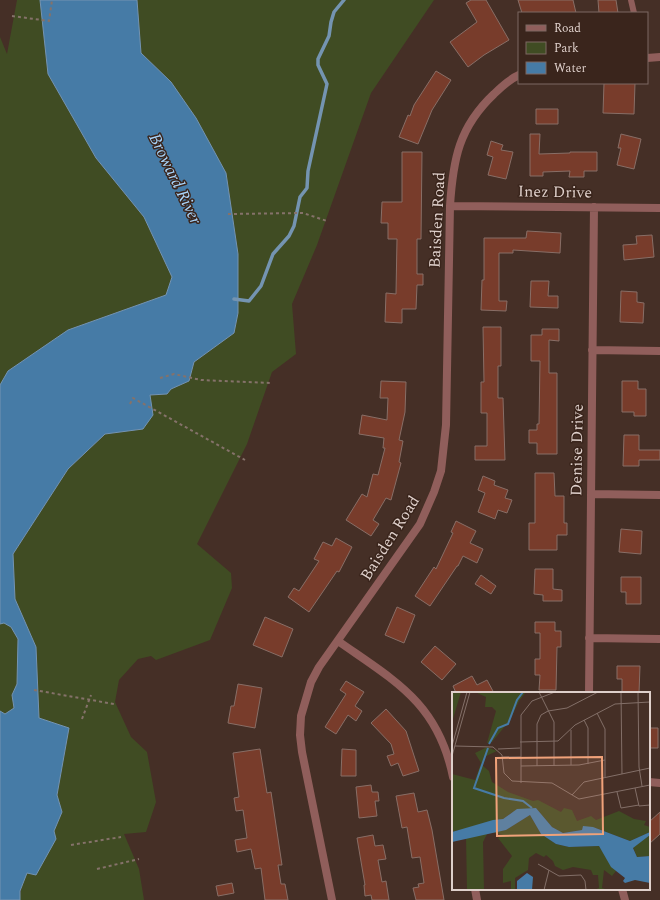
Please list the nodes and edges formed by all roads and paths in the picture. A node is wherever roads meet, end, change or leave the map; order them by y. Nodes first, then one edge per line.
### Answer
1 (52, 0) edge
2 (631, 0) edge
3 (634, 12) edge
4 (12, 16) dead end
5 (660, 57) edge
6 (648, 58) edge
7 (518, 76) edge
8 (450, 206) junction
9 (594, 207) junction
10 (660, 208) edge
11 (228, 214) dead end
12 (327, 221) dead end
13 (592, 350) junction
14 (660, 351) edge
15 (160, 378) dead end
16 (271, 384) dead end
17 (130, 404) dead end
18 (245, 460) dead end
19 (591, 494) junction
20 (660, 495) edge
21 (589, 638) junction
22 (660, 639) edge
23 (338, 641) junction
24 (34, 690) dead end
25 (589, 692) edge
26 (91, 695) dead end
27 (89, 700) junction
28 (114, 704) dead end
29 (82, 719) dead end
30 (452, 773) edge
31 (121, 837) dead end
32 (71, 845) dead end
33 (139, 859) dead end
34 (96, 869) dead end
35 (475, 890) edge
36 (622, 890) edge
37 (332, 900) edge
38 (477, 900) edge
39 (625, 900) edge

1 - 4 path
2 - 3 lane
5 - 6 street
7 - 8 street, Baisden Road
8 - 9 street, Inez Drive
8 - 23 street, Baisden Road
9 - 10 street, Inez Drive
9 - 13 street, Denise Drive
11 - 12 path
13 - 14 street
13 - 19 street, Denise Drive
15 - 16 path
17 - 18 path
19 - 20 street
19 - 21 street, Denise Drive
21 - 22 street
21 - 25 street, Denise Drive
23 - 30 street
23 - 37 street, Baisden Road
24 - 27 path
26 - 27 path
27 - 28 path
27 - 29 path
31 - 32 path
33 - 34 path
35 - 38 street
36 - 39 street

